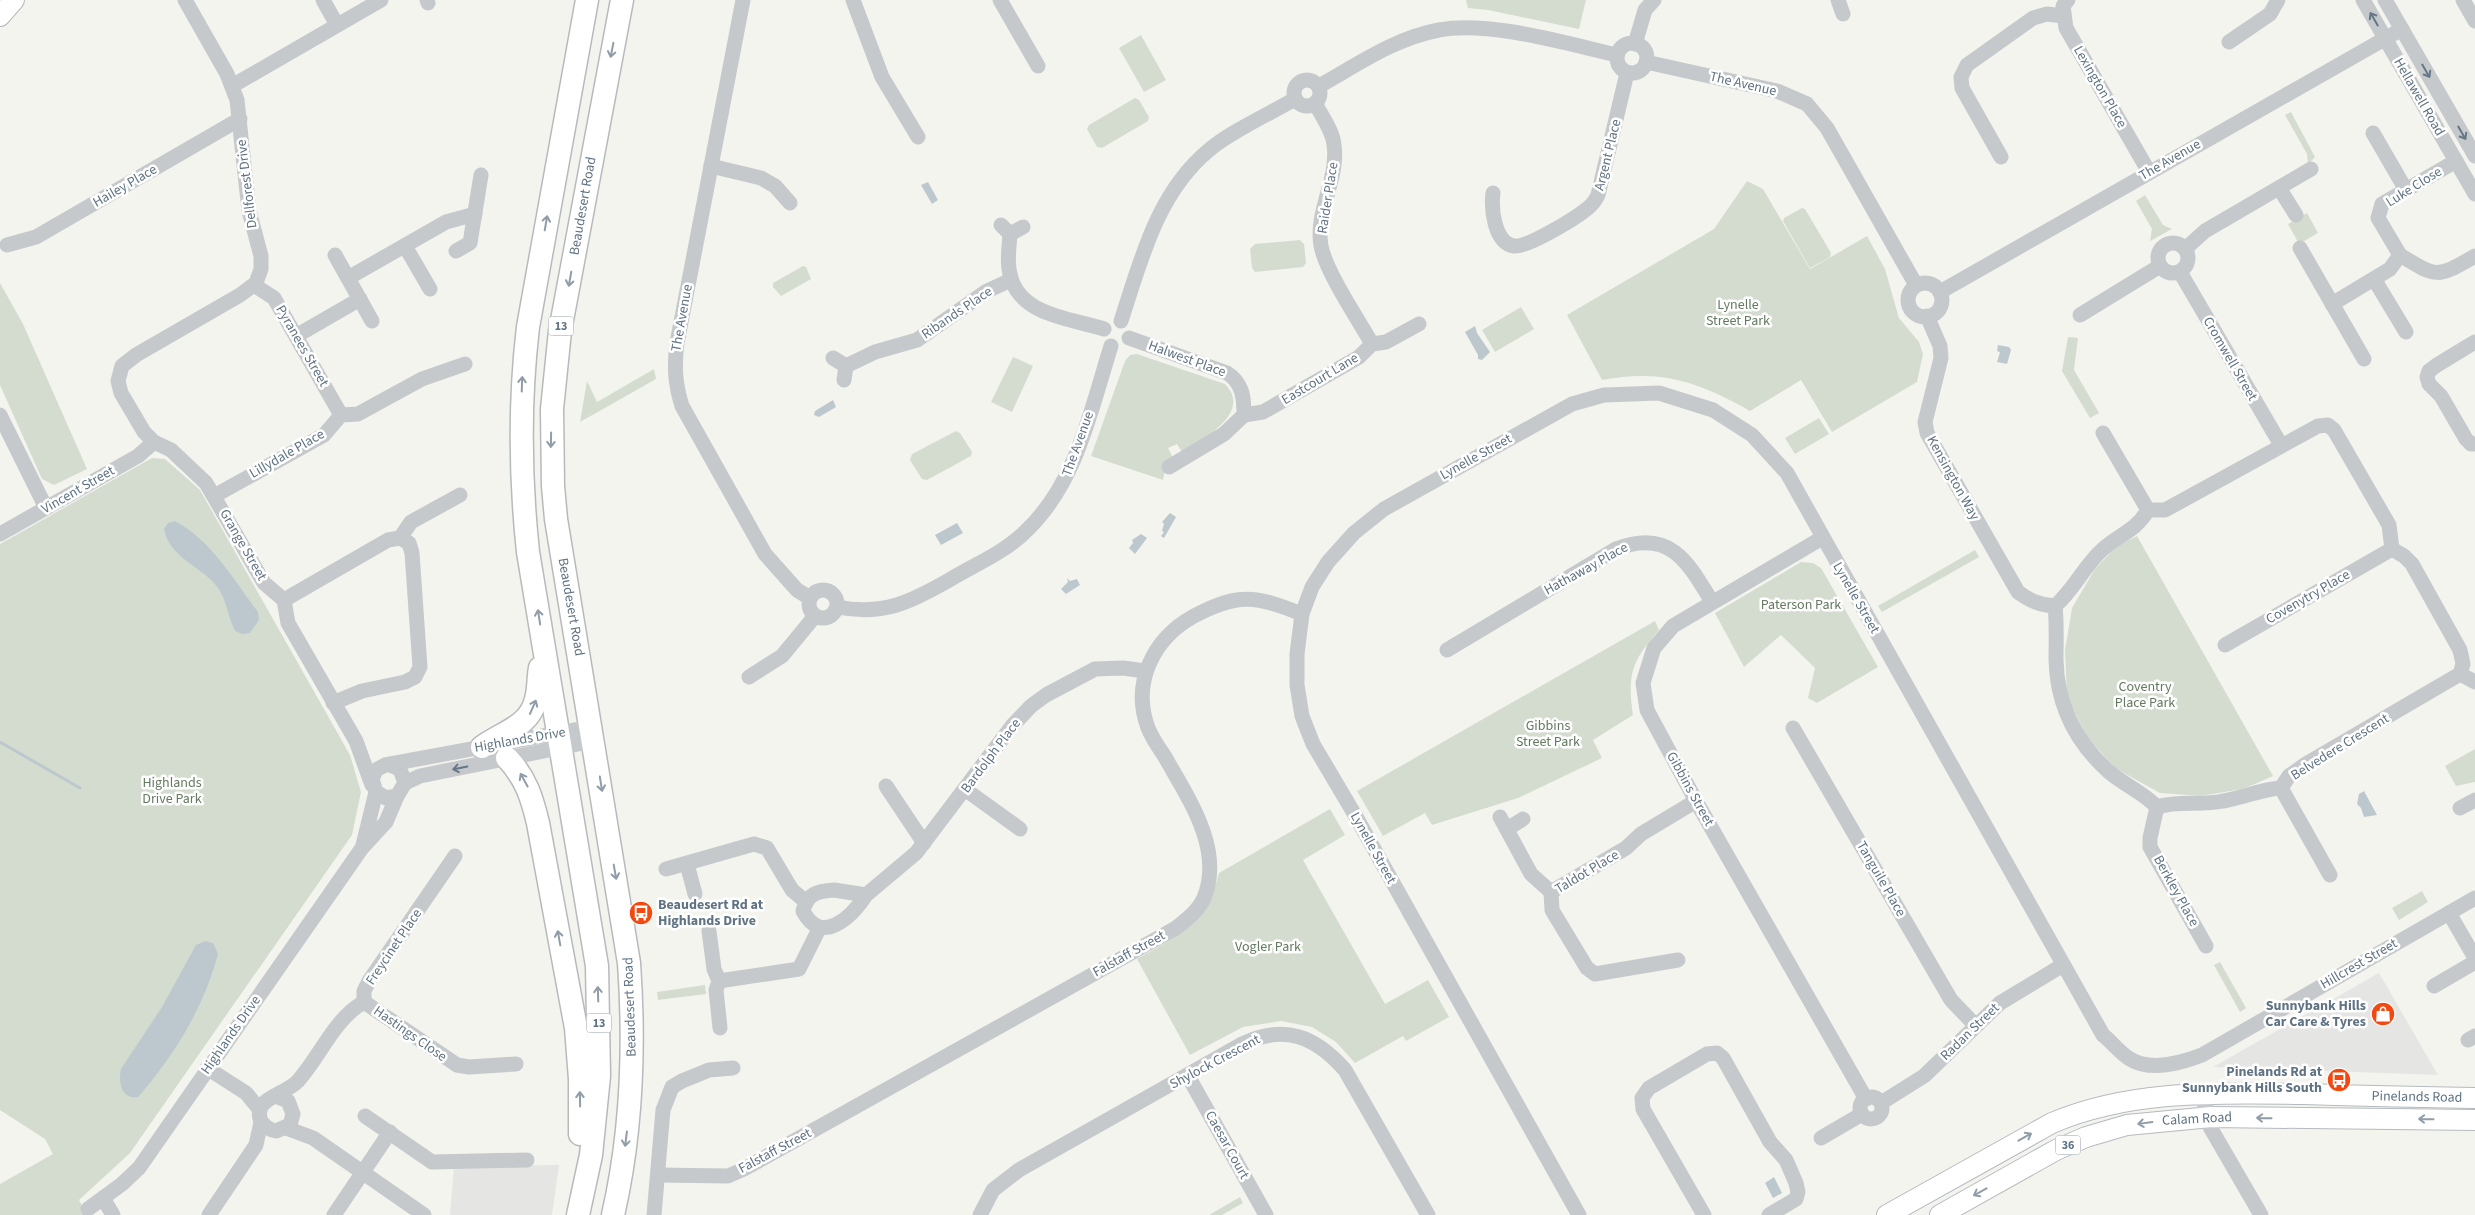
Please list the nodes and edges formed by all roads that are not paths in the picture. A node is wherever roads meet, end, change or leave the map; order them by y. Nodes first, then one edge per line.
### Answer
1 (14, 0) edge
2 (185, 0) edge
3 (323, 0) edge
4 (381, 0) edge
5 (587, 0) edge
6 (622, 0) edge
7 (742, 0) edge
8 (853, 0) edge
9 (1000, 0) edge
10 (1654, 0) edge
11 (2068, 0) edge
12 (2278, 0) edge
13 (2363, 0) edge
14 (2385, 0) edge
15 (2463, 0) edge
16 (0, 16) edge
17 (2063, 16) junction
18 (2475, 21) edge
19 (337, 25) junction
20 (2402, 29) junction
21 (2385, 38) junction
22 (2229, 42) dead end
23 (1635, 44) junction
24 (1617, 55) junction
25 (1646, 62) junction
26 (1038, 66) dead end
27 (1627, 72) junction
28 (232, 86) junction
29 (1318, 86) junction
30 (1295, 99) junction
31 (1315, 103) junction
32 (240, 119) junction
33 (2373, 133) dead end
34 (918, 137) dead end
35 (2001, 156) dead end
36 (2475, 156) edge
37 (2456, 161) junction
38 (711, 166) junction
39 (2311, 169) dead end
40 (2149, 172) junction
41 (480, 175) dead end
42 (2279, 188) junction
43 (2406, 190) junction
44 (1492, 193) dead end
45 (2475, 194) edge
46 (790, 203) dead end
47 (475, 214) junction
48 (2296, 215) dead end
49 (1011, 229) dead end
50 (7, 245) dead end
51 (405, 246) junction
52 (2300, 248) dead end
53 (2185, 249) junction
54 (456, 251) dead end
55 (335, 255) dead end
56 (2400, 255) junction
57 (2475, 256) edge
58 (2160, 266) junction
59 (2180, 272) junction
60 (348, 278) junction
61 (2374, 278) junction
62 (1011, 280) junction
63 (254, 285) junction
64 (1916, 285) junction
65 (430, 289) dead end
66 (1940, 292) junction
67 (360, 299) junction
68 (2332, 304) junction
69 (2080, 315) dead end
70 (1928, 316) junction
71 (372, 321) dead end
72 (1121, 321) junction
73 (1420, 324) dead end
74 (1104, 329) junction
75 (2406, 332) dead end
76 (296, 336) junction
77 (1129, 338) junction
78 (2475, 342) edge
79 (1372, 344) junction
80 (1111, 346) junction
81 (2364, 359) dead end
82 (465, 364) dead end
83 (841, 368) dead end
84 (0, 415) edge
85 (341, 415) junction
86 (1244, 415) junction
87 (2103, 433) dead end
88 (154, 442) junction
89 (2475, 444) edge
90 (2281, 446) junction
91 (1169, 467) dead end
92 (460, 494) dead end
93 (214, 496) junction
94 (46, 508) junction
95 (2148, 510) junction
96 (0, 534) edge
97 (400, 538) junction
98 (1822, 538) junction
99 (2392, 549) junction
100 (810, 598) junction
101 (284, 600) junction
102 (1712, 602) junction
103 (2056, 606) junction
104 (837, 607) junction
105 (1302, 614) junction
106 (815, 616) junction
107 (544, 645) junction
108 (2225, 645) dead end
109 (1447, 650) dead end
110 (1145, 671) junction
111 (2460, 674) junction
112 (749, 678) dead end
113 (2475, 682) edge
114 (333, 703) junction
115 (1793, 728) dead end
116 (592, 734) junction
117 (561, 740) junction
118 (356, 741) junction
119 (482, 747) junction
120 (507, 758) junction
121 (388, 765) junction
122 (886, 786) dead end
123 (374, 788) junction
124 (2281, 788) junction
125 (401, 789) junction
126 (966, 790) junction
127 (2475, 800) edge
128 (1696, 801) junction
129 (2158, 807) junction
130 (2460, 808) dead end
131 (1523, 819) dead end
132 (1020, 829) dead end
133 (924, 843) junction
134 (362, 848) junction
135 (456, 856) dead end
136 (687, 864) junction
137 (666, 869) dead end
138 (2330, 875) dead end
139 (1550, 892) junction
140 (695, 894) dead end
141 (866, 895) junction
142 (2475, 898) edge
143 (806, 901) junction
144 (2449, 913) junction
145 (820, 928) junction
146 (709, 931) dead end
147 (2206, 946) dead end
148 (1678, 960) dead end
149 (2475, 960) edge
150 (2063, 965) junction
151 (719, 981) junction
152 (2434, 986) dead end
153 (364, 1002) junction
154 (1975, 1025) junction
155 (720, 1028) dead end
156 (516, 1064) dead end
157 (207, 1068) junction
158 (733, 1068) dead end
159 (1188, 1076) junction
160 (297, 1082) junction
161 (2200, 1095) junction
162 (2475, 1098) edge
163 (1864, 1106) junction
164 (267, 1107) junction
165 (292, 1110) junction
166 (365, 1116) dead end
167 (2211, 1117) junction
168 (2475, 1120) edge
169 (281, 1130) junction
170 (390, 1132) junction
171 (313, 1138) junction
172 (1821, 1138) dead end
173 (256, 1145) junction
174 (527, 1160) dead end
175 (363, 1173) junction
176 (659, 1175) junction
177 (103, 1198) junction
178 (580, 1207) edge
179 (88, 1210) dead end
180 (113, 1215) edge
181 (209, 1215) edge
182 (334, 1215) edge
183 (424, 1215) edge
184 (613, 1215) edge
185 (654, 1215) edge
186 (980, 1215) edge
187 (1266, 1215) edge
188 (1428, 1215) edge
189 (1580, 1215) edge
190 (1704, 1215) edge
191 (1769, 1215) edge
192 (1887, 1215) edge
193 (1940, 1215) edge
194 (2261, 1215) edge

1 - 16 main road
2 - 28 street, Dellforest Drive
3 - 19 street
4 - 19 street
107 -> 5 highway, 13
6 -> 116 highway, Beaudesert Road / 13
7 - 38 street, The Avenue
8 - 34 street
9 - 26 street
10 - 23 street
11 - 17 street
12 - 22 street
21 -> 13 street, Hellawell Road
14 - 20 street, Hellawell Road
15 - 18 street
17 - 35 street
17 - 40 street, Lexington Place
19 - 28 street
20 - 21 street, The Avenue
20 -> 36 street, Hellawell Road
21 - 37 street, Hellawell Road
21 - 40 street, The Avenue
23 - 24 street
23 - 25 street
24 - 27 street
24 - 29 street
25 - 27 street
25 - 64 street, The Avenue
27 - 44 street, Argent Place
28 - 32 street, Dellforest Drive
29 - 30 street
29 - 31 street
30 - 31 street
30 - 72 street
31 - 79 street, Raider Place
32 - 50 street, Hailey Place
32 - 63 street, Dellforest Drive
33 - 43 street
37 - 43 street, Luke Close
37 - 45 street, Hellawell Road
38 - 46 street
38 - 100 street, The Avenue
39 - 42 street
40 - 66 street, The Avenue
41 - 47 street
42 - 48 street
42 - 53 street
43 - 56 street, Luke Close
47 - 51 street
47 - 54 street
49 - 62 street
51 - 60 street
51 - 65 street
52 - 68 street
53 - 58 street
53 - 59 street
55 - 60 street
56 - 57 street
56 - 61 street
58 - 59 street
58 - 69 street
59 - 90 street, Cromwell Street
60 - 67 street
61 - 68 street
61 - 75 street
62 - 74 street
62 - 83 street, Ribands Place
63 - 76 street, Pyranees Street
63 - 88 street
64 - 66 street
64 - 70 street
66 - 70 street
67 - 71 street
67 - 76 street
68 - 81 street
70 - 103 street, Kensington Way
72 - 74 street
72 - 77 street
73 - 79 street, Eastcourt Lane
74 - 80 street
76 - 85 street, Pyranees Street
77 - 80 street
77 - 86 street, Halwest Place
78 - 89 street
79 - 86 street, Eastcourt Lane
80 - 104 street, The Avenue
82 - 85 street
84 - 94 street
85 - 93 street, Lillydale Place
86 - 91 street
87 - 95 street
88 - 93 street, Grange Street
88 - 94 street, Vincent Street
90 - 95 street
90 - 99 street
92 - 97 street
93 - 101 street, Grange Street
94 - 96 street, Vincent Street
95 - 103 street
97 - 101 street
97 - 114 street
98 - 102 street, Gibbins Street
98 - 105 street, Lynelle Street
98 - 150 street, Lynelle Street
99 - 108 street, Covenytry Place
99 - 111 street
100 - 104 street
100 - 106 street
101 - 114 street
102 - 109 street, Hathaway Place
102 - 128 street, Gibbins Street
103 - 129 street
104 - 106 street
105 - 110 street, Falstaff Street
105 - 189 street, Lynelle Street
106 - 112 street
107 - 117 highway, 13
119 -> 107 highway
110 - 126 street, Bardolph Place
110 - 176 street, Falstaff Street
111 - 113 street
111 - 124 street, Belvedere Crescent
114 - 118 street
115 - 154 street, Tanguile Place
116 - 117 street, Highlands Drive
116 -> 184 highway, Beaudesert Road / 13
117 - 119 street, Highlands Drive
117 - 120 street, Highlands Drive
178 -> 117 highway, 13
118 - 121 street
118 - 123 street
119 - 121 street, Highlands Drive
120 -> 125 street, Highlands Drive
178 -> 120 highway
121 - 123 street
121 - 125 street
122 - 133 street
123 - 125 street
123 - 134 street, Highlands Drive
124 - 129 street, Belvedere Crescent
124 - 138 street
125 - 134 street, Highlands Drive
126 - 132 street
126 - 133 street, Bardolph Place
127 - 130 street
128 - 139 street, Taldot Place
128 - 163 street, Gibbins Street
129 - 147 street, Berkley Place
131 - 139 street
133 - 141 street, Bardolph Place
134 - 157 street, Highlands Drive
135 - 153 street, Freycinet Place
136 - 137 street
136 - 140 street
136 - 143 street
139 - 148 street, Taldot Place
141 - 143 street
141 - 145 street, Bardolph Place
142 - 144 street, Hillcrest Street
143 - 145 street
144 - 149 street
144 - 150 street, Hillcrest Street
145 - 151 street
146 - 151 street
149 - 152 street
150 - 154 street, Radan Street
151 - 155 street
153 - 156 street, Hastings Close
153 - 160 street, Freycinet Place
154 - 163 street, Radan Street
157 - 164 street
157 - 177 street, Highlands Drive
158 - 176 street
159 - 186 street, Shylock Crescent
159 - 187 street, Caesar Court
159 - 188 street, Shylock Crescent
160 - 164 street, Freycinet Place
160 - 165 street, Freycinet Place
161 - 162 main road, Pinelands Road / 36
161 - 167 street
192 -> 161 main road, Pinelands Road / 36
163 - 172 street
164 - 165 street
164 - 169 street
164 - 173 street
165 - 169 street
165 - 171 street
166 - 170 street
168 -> 167 main road, Calam Road / 36
167 -> 193 main road, Calam Road / 36
167 - 194 street
169 - 171 street
169 - 173 street
170 - 174 street
170 - 175 street
171 - 175 street
173 - 181 street
175 - 182 street
175 - 183 street
176 - 185 street
177 - 179 street, Highlands Drive
177 - 180 street
190 - 191 street

